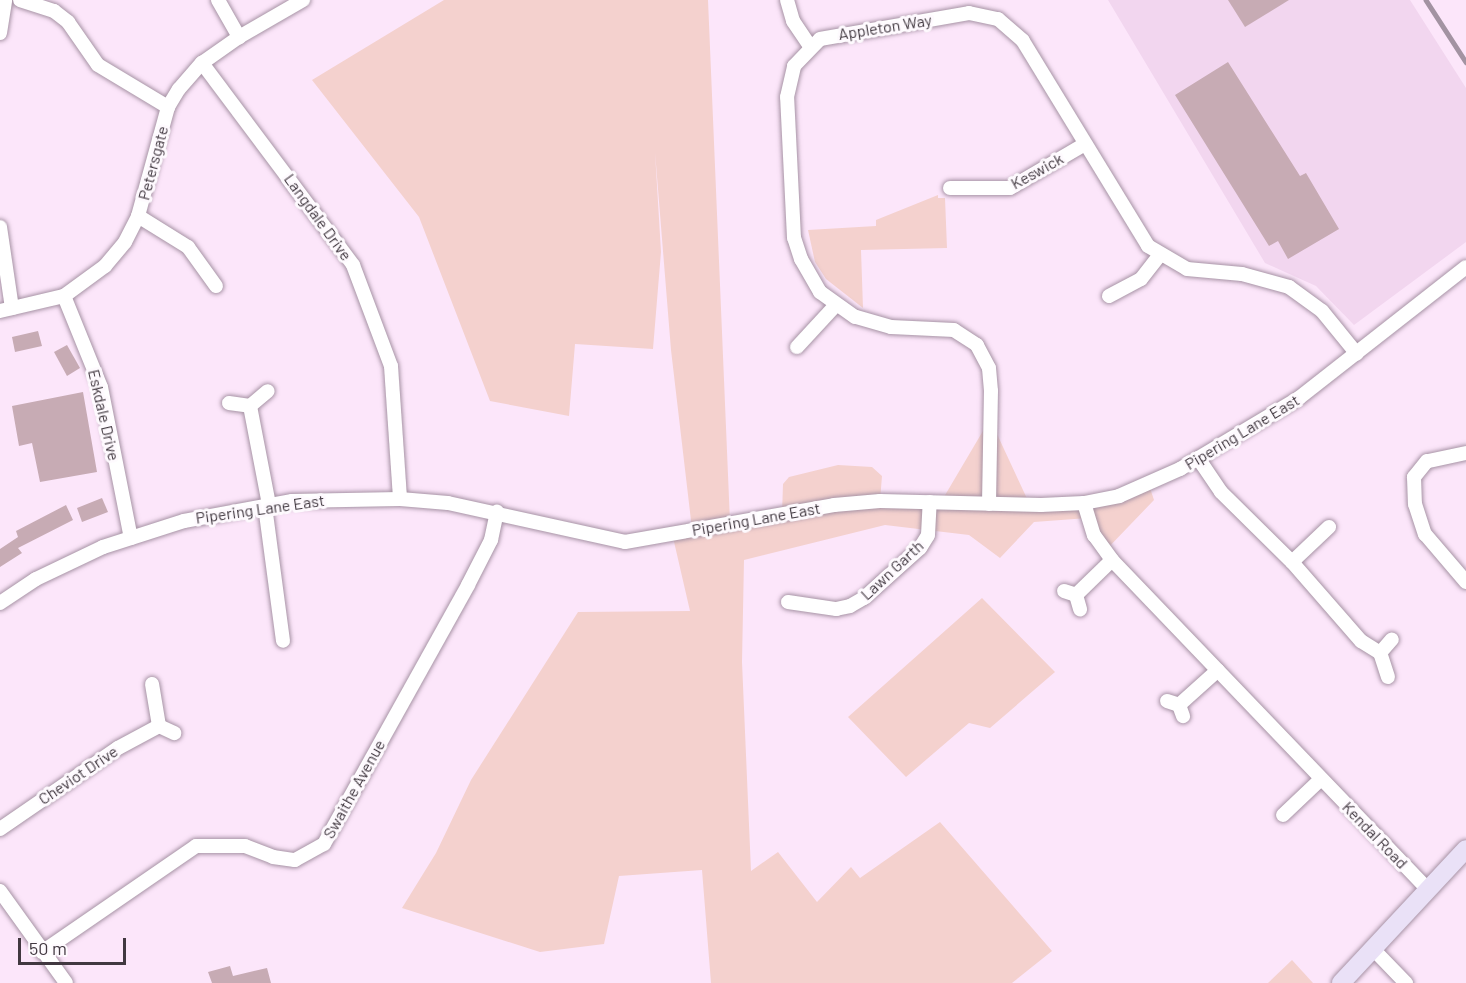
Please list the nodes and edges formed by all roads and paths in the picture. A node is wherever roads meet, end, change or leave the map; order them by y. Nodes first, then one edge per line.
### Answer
1 (5, 0) edge
2 (20, 0) edge
3 (218, 0) edge
4 (303, 0) edge
5 (787, 0) edge
6 (0, 33) edge
7 (239, 37) junction
8 (810, 46) junction
9 (202, 63) junction
10 (168, 107) junction
11 (1085, 144) junction
12 (950, 188) dead end
13 (138, 216) junction
14 (0, 227) edge
15 (1159, 256) junction
16 (1466, 267) edge
17 (216, 286) dead end
18 (64, 296) junction
19 (1109, 297) dead end
20 (835, 306) junction
21 (6, 310) edge
22 (797, 346) dead end
23 (1357, 354) junction
24 (268, 391) dead end
25 (229, 403) dead end
26 (250, 406) junction
27 (1466, 453) edge
28 (1198, 458) junction
29 (400, 499) junction
30 (930, 502) junction
31 (1084, 503) junction
32 (989, 504) junction
33 (267, 505) junction
34 (497, 512) junction
35 (1329, 527) dead end
36 (130, 538) junction
37 (1112, 560) junction
38 (1292, 562) junction
39 (1466, 582) edge
40 (788, 602) dead end
41 (0, 603) edge
42 (1080, 609) dead end
43 (1392, 639) dead end
44 (283, 641) dead end
45 (1380, 653) junction
46 (1218, 670) junction
47 (1388, 677) dead end
48 (152, 684) dead end
49 (1176, 707) dead end
50 (159, 726) junction
51 (174, 734) dead end
52 (1321, 779) junction
53 (1280, 817) dead end
54 (0, 829) edge
55 (1465, 855) edge
56 (0, 891) edge
57 (1429, 891) junction
58 (1374, 950) junction
59 (42, 952) junction
60 (66, 983) edge
61 (1341, 983) edge
62 (1407, 983) edge

1 - 6 street
2 - 10 street
3 - 7 street
4 - 7 street, Petersgate
5 - 8 street
7 - 9 street, Petersgate
8 - 11 street, Appleton Way
8 - 20 street
9 - 10 street, Petersgate
9 - 29 street, Langdale Drive
10 - 13 street, Petersgate
11 - 12 street, Keswick
11 - 15 street, Appleton Way
13 - 17 street
13 - 18 street, Petersgate
14 - 21 street
15 - 19 street
15 - 23 street, Appleton Way
16 - 23 street, Pipering Lane East
18 - 21 street, Petersgate
18 - 36 street, Eskdale Drive
20 - 22 street
20 - 32 street
23 - 28 street, Pipering Lane East
24 - 26 street
25 - 26 street
26 - 33 street
27 - 39 street
28 - 31 street, Pipering Lane East
28 - 38 street
29 - 33 street, Pipering Lane East
29 - 34 street, Pipering Lane East
30 - 32 street, Pipering Lane East
30 - 34 street, Pipering Lane East
30 - 40 street, Lawn Garth
31 - 32 street, Pipering Lane East
31 - 37 street, Kendal Road
33 - 36 street, Pipering Lane East
33 - 44 street
34 - 59 street, Swaithe Avenue
35 - 38 street
36 - 41 street, Pipering Lane East
37 - 42 street
37 - 46 street, Kendal Road
38 - 45 street
43 - 45 street
45 - 47 street
46 - 49 street
46 - 52 street, Kendal Road
48 - 50 street
50 - 51 street
50 - 54 street, Cheviot Drive
52 - 53 street
52 - 57 street, Kendal Road
55 - 57 street
56 - 59 street
57 - 58 street
58 - 61 street
58 - 62 street
59 - 60 street

